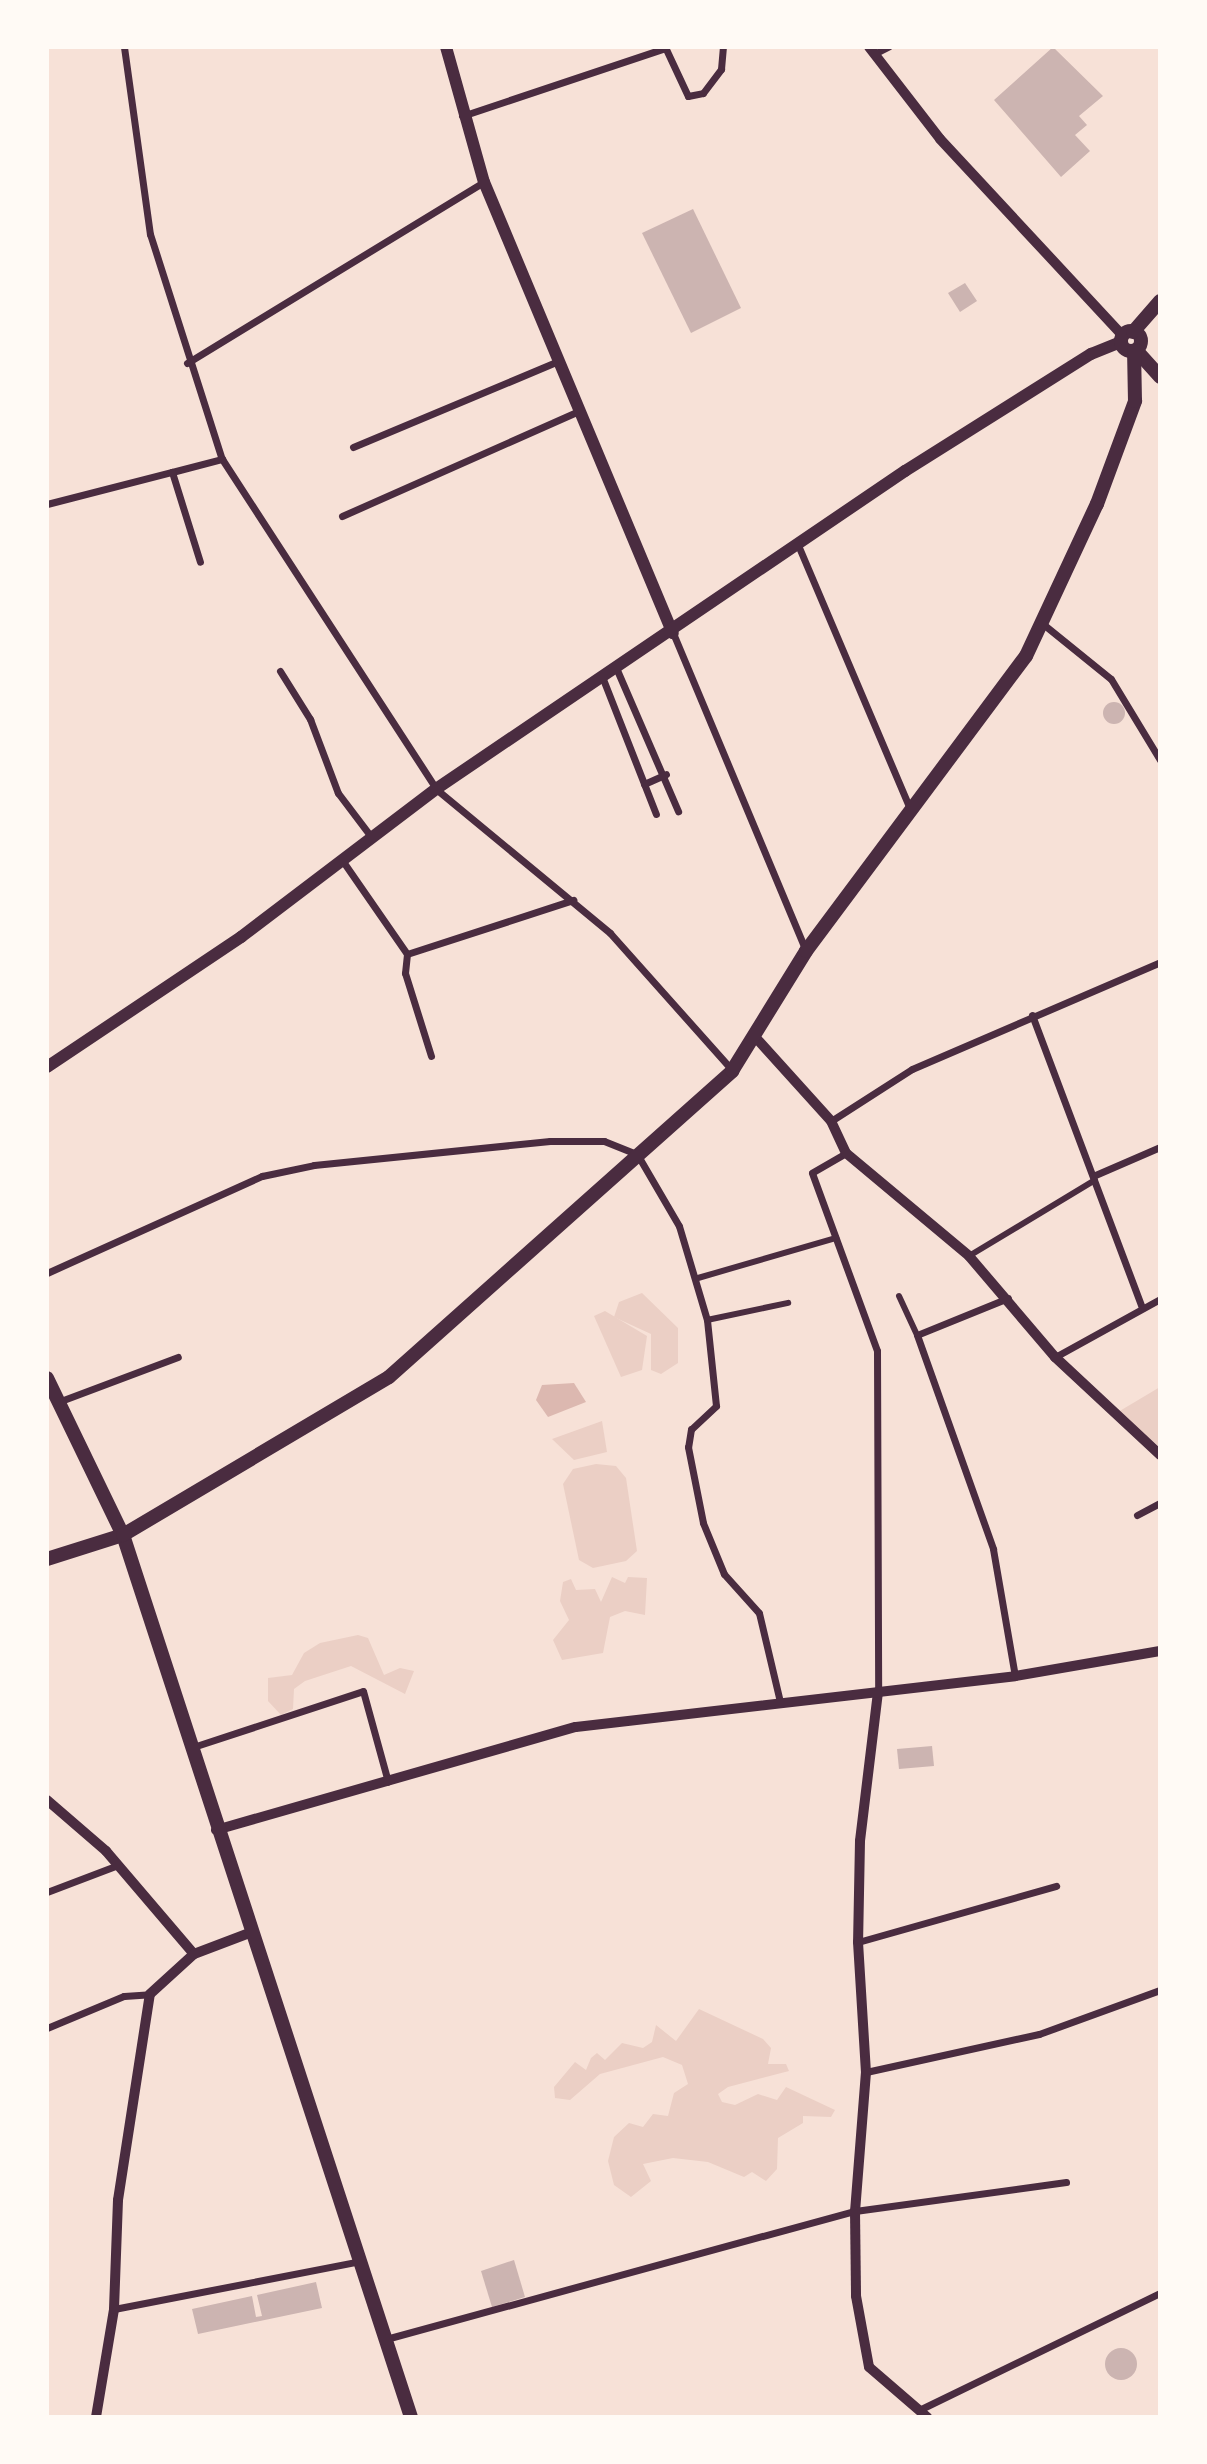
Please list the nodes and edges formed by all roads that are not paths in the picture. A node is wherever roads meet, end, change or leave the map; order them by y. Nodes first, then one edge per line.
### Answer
1 (124, 47) edge
2 (446, 47) edge
3 (723, 47) edge
4 (888, 47) edge
5 (665, 48) edge
6 (872, 51) edge
7 (462, 117) junction
8 (484, 183) junction
9 (1160, 301) edge
10 (1129, 342) junction
11 (556, 362) junction
12 (187, 363) junction
13 (1160, 377) edge
14 (579, 411) junction
15 (353, 447) dead end
16 (222, 459) junction
17 (172, 472) junction
18 (47, 504) edge
19 (342, 516) dead end
20 (799, 545) junction
21 (200, 562) dead end
22 (1043, 624) junction
23 (673, 633) junction
24 (617, 670) junction
25 (280, 671) dead end
26 (603, 679) junction
27 (1160, 760) edge
28 (666, 774) junction
29 (644, 784) junction
30 (436, 789) junction
31 (678, 811) dead end
32 (656, 814) dead end
33 (912, 814) junction
34 (372, 838) junction
35 (342, 860) junction
36 (573, 900) junction
37 (806, 951) junction
38 (407, 954) junction
39 (1160, 962) edge
40 (1032, 1015) junction
41 (757, 1039) junction
42 (431, 1056) dead end
43 (47, 1068) edge
44 (732, 1071) junction
45 (831, 1121) junction
46 (1160, 1147) edge
47 (846, 1153) junction
48 (637, 1154) junction
49 (1094, 1178) junction
50 (836, 1238) junction
51 (969, 1256) junction
52 (47, 1273) edge
53 (698, 1278) junction
54 (899, 1296) dead end
55 (1008, 1298) junction
56 (1160, 1299) edge
57 (788, 1303) dead end
58 (1142, 1308) junction
59 (707, 1320) junction
60 (917, 1335) junction
61 (178, 1357) dead end
62 (1055, 1357) junction
63 (47, 1378) edge
64 (53, 1399) edge
65 (1160, 1455) edge
66 (1160, 1503) edge
67 (1137, 1516) dead end
68 (123, 1535) junction
69 (47, 1559) edge
70 (1159, 1653) edge
71 (1015, 1676) junction
72 (878, 1692) junction
73 (780, 1702) junction
74 (190, 1749) junction
75 (388, 1782) junction
76 (47, 1800) edge
77 (216, 1830) junction
78 (118, 1865) junction
79 (1056, 1886) dead end
80 (47, 1892) edge
81 (252, 1932) junction
82 (858, 1942) junction
83 (194, 1954) junction
84 (1160, 1990) edge
85 (150, 1994) junction
86 (47, 2028) edge
87 (866, 2072) junction
88 (1066, 2182) dead end
89 (855, 2211) junction
90 (363, 2261) junction
91 (1160, 2293) edge
92 (114, 2309) junction
93 (386, 2339) junction
94 (923, 2413) edge
95 (96, 2417) edge
96 (411, 2417) edge

1 - 12 street
2 - 7 main road
3 - 5 street
4 - 6 street
5 - 7 street
6 - 10 street
7 - 8 main road
8 - 11 main road
8 - 12 street
9 - 10 main road
10 - 13 main road
10 - 20 main road
10 - 22 main road
11 - 14 main road
11 - 15 street
12 - 16 street
14 - 19 street
14 - 23 main road
16 - 17 street
16 - 30 street
17 - 18 street
17 - 21 street
20 - 23 main road
20 - 33 street
22 - 27 street
22 - 33 main road
23 - 24 main road
23 - 37 street
24 - 26 main road
24 - 28 street
25 - 34 street
26 - 29 street
26 - 30 main road
28 - 29 street
28 - 31 street
29 - 32 street
30 - 34 main road
30 - 36 street
33 - 37 main road
34 - 35 main road
35 - 38 street
35 - 43 main road
36 - 38 street
36 - 44 street
37 - 41 main road
38 - 42 street
39 - 40 street
40 - 45 street
40 - 49 street
41 - 44 main road
41 - 45 street
44 - 48 main road
45 - 47 street
46 - 49 street
47 - 50 street
47 - 51 street
48 - 52 street
48 - 53 street
48 - 68 main road
49 - 51 street
49 - 58 street
50 - 53 street
50 - 72 street
51 - 55 street
53 - 59 street
54 - 60 street
55 - 60 street
55 - 62 street
56 - 58 street
57 - 59 street
58 - 62 street
59 - 73 street
60 - 71 street
61 - 64 street
62 - 65 street
63 - 64 main road
64 - 68 main road
66 - 67 street
68 - 69 main road
68 - 74 main road
70 - 71 street
71 - 72 street
72 - 73 street
72 - 82 street
73 - 75 street
74 - 75 street
74 - 77 main road
75 - 77 street
76 - 78 street
77 - 81 main road
78 - 80 street
78 - 83 street
79 - 82 street
81 - 83 street
81 - 90 main road
82 - 87 street
83 - 85 street
84 - 87 street
85 - 86 street
85 - 92 street
87 - 89 street
88 - 89 street
89 - 93 street
89 - 94 street
90 - 92 street
90 - 93 main road
91 - 94 street
92 - 95 street
93 - 96 main road

